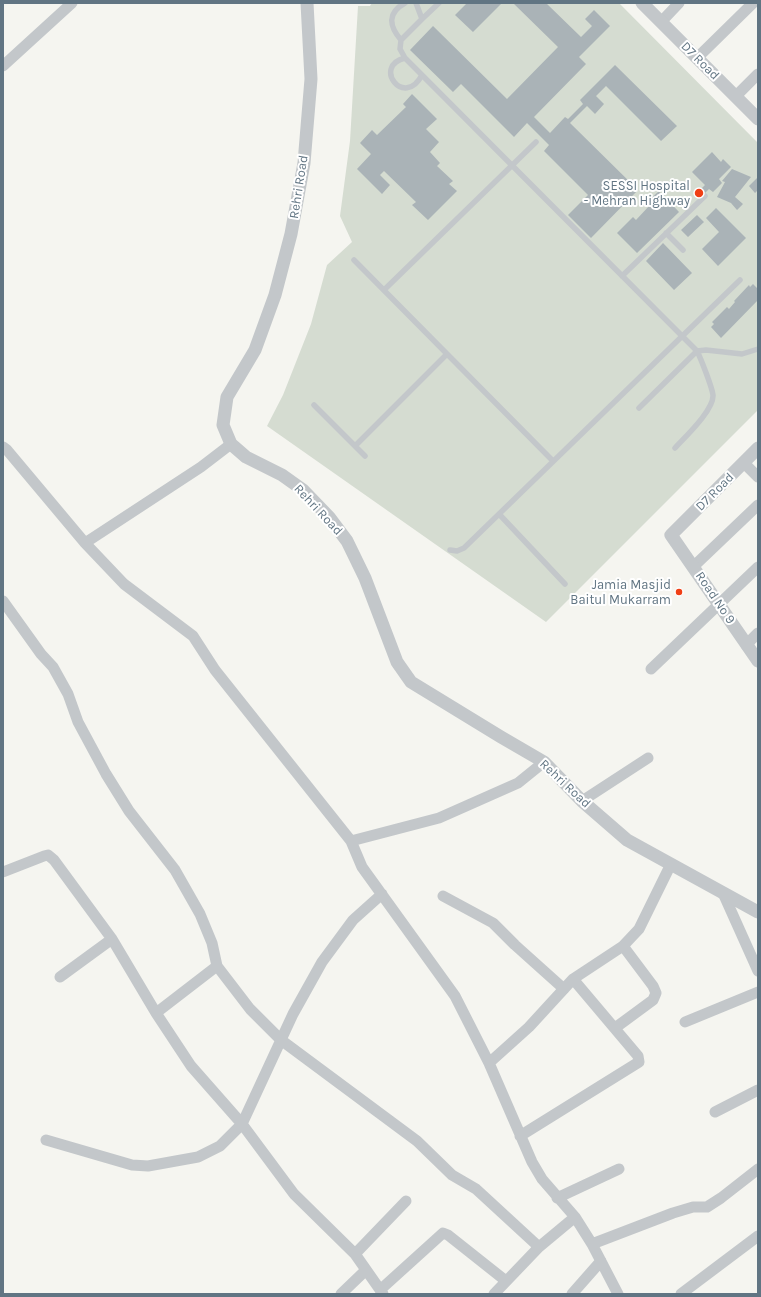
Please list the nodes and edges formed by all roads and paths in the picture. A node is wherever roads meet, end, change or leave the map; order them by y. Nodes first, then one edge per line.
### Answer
1 (72, 3) edge
2 (307, 3) edge
3 (405, 3) edge
4 (416, 3) edge
5 (439, 3) edge
6 (642, 3) edge
7 (679, 3) edge
8 (753, 3) edge
9 (422, 19) junction
10 (661, 22) junction
11 (402, 40) junction
12 (405, 58) junction
13 (697, 58) junction
14 (3, 66) edge
15 (422, 74) junction
16 (758, 74) edge
17 (736, 96) junction
18 (758, 119) edge
19 (536, 142) dead end
20 (511, 166) junction
21 (705, 196) dead end
22 (666, 233) junction
23 (684, 250) dead end
24 (354, 260) dead end
25 (622, 276) junction
26 (740, 280) dead end
27 (384, 290) junction
28 (682, 336) junction
29 (758, 349) edge
30 (696, 351) junction
31 (448, 354) junction
32 (314, 404) dead end
33 (639, 408) dead end
34 (231, 444) junction
35 (355, 446) junction
36 (3, 447) edge
37 (675, 448) dead end
38 (758, 448) edge
39 (365, 456) dead end
40 (554, 461) junction
41 (744, 463) junction
42 (758, 477) edge
43 (758, 505) edge
44 (499, 514) junction
45 (671, 535) joint
46 (85, 543) junction
47 (450, 550) dead end
48 (693, 567) junction
49 (758, 568) edge
50 (565, 584) dead end
51 (3, 601) edge
52 (719, 605) junction
53 (758, 633) edge
54 (746, 645) junction
55 (758, 661) edge
56 (651, 669) dead end
57 (648, 758) dead end
58 (544, 762) junction
59 (582, 801) junction
60 (351, 842) junction
61 (671, 864) junction
62 (3, 872) edge
63 (723, 893) junction
64 (382, 894) junction
65 (443, 896) dead end
66 (758, 912) edge
67 (112, 939) junction
68 (623, 946) junction
69 (217, 966) junction
70 (758, 971) edge
71 (60, 976) dead end
72 (573, 979) junction
73 (564, 989) junction
74 (758, 992) edge
75 (156, 1013) junction
76 (685, 1022) dead end
77 (615, 1028) junction
78 (281, 1040) junction
79 (489, 1064) junction
80 (758, 1090) edge
81 (715, 1112) dead end
82 (242, 1124) junction
83 (520, 1136) junction
84 (46, 1140) dead end
85 (619, 1169) dead end
86 (758, 1169) edge
87 (557, 1198) junction
88 (406, 1201) dead end
89 (575, 1217) junction
90 (758, 1236) edge
91 (592, 1244) junction
92 (539, 1247) junction
93 (355, 1254) junction
94 (601, 1261) junction
95 (366, 1270) junction
96 (506, 1281) junction
97 (382, 1292) edge
98 (341, 1294) edge
99 (494, 1294) edge
100 (572, 1294) edge
101 (618, 1294) edge
102 (680, 1294) edge

1 - 14 street
2 - 34 street, Rehri Road
3 - 11 lane
4 - 9 lane
5 - 9 lane
6 - 10 street, D7 Road
7 - 10 street
8 - 13 street
9 - 11 lane
10 - 13 street, D7 Road
11 - 12 lane
12 - 15 lane
12 - 15 lane
13 - 17 street, D7 Road
15 - 20 lane
16 - 17 street
17 - 18 street, D7 Road
19 - 20 lane
20 - 25 lane
20 - 27 lane
21 - 22 lane
22 - 23 lane
22 - 25 lane
24 - 27 lane
25 - 28 lane
26 - 28 lane
27 - 31 lane
28 - 30 lane
28 - 40 lane
29 - 30 lane
30 - 33 lane
30 - 37 lane
31 - 35 lane
31 - 40 lane
32 - 35 lane
34 - 46 street
34 - 58 street, Rehri Road
35 - 39 lane
36 - 46 street
38 - 41 street, D7 Road
40 - 44 lane
41 - 42 street
41 - 45 street, D7 Road
43 - 48 street
44 - 47 lane
44 - 50 lane
45 - 48 street, Road No 9
46 - 60 street
48 - 52 street, Road No 9
49 - 52 street
51 - 69 street
52 - 54 street, Road No 9
52 - 56 street
53 - 54 street
54 - 55 street, Road No 9
57 - 59 street
58 - 59 street, Rehri Road
58 - 60 street
59 - 61 street, Rehri Road
60 - 64 street
61 - 63 street, Rehri Road
61 - 68 street
62 - 67 street
63 - 66 street, Rehri Road
63 - 70 street
64 - 78 street
64 - 79 street
65 - 73 street
67 - 71 street
67 - 75 street
68 - 72 street
68 - 77 street
69 - 75 street
69 - 78 street
72 - 73 street
72 - 77 street
73 - 79 street
74 - 76 street
75 - 82 street
77 - 83 street
78 - 82 street
78 - 92 street
79 - 83 street
80 - 81 street
82 - 84 street
82 - 93 street
83 - 87 street
85 - 87 street
86 - 91 street
87 - 89 street
88 - 93 street
89 - 91 street
89 - 92 street
90 - 102 street
91 - 94 street
92 - 96 street
93 - 95 street
94 - 100 street
94 - 101 street
95 - 97 street
95 - 98 street
96 - 97 street
96 - 99 street

